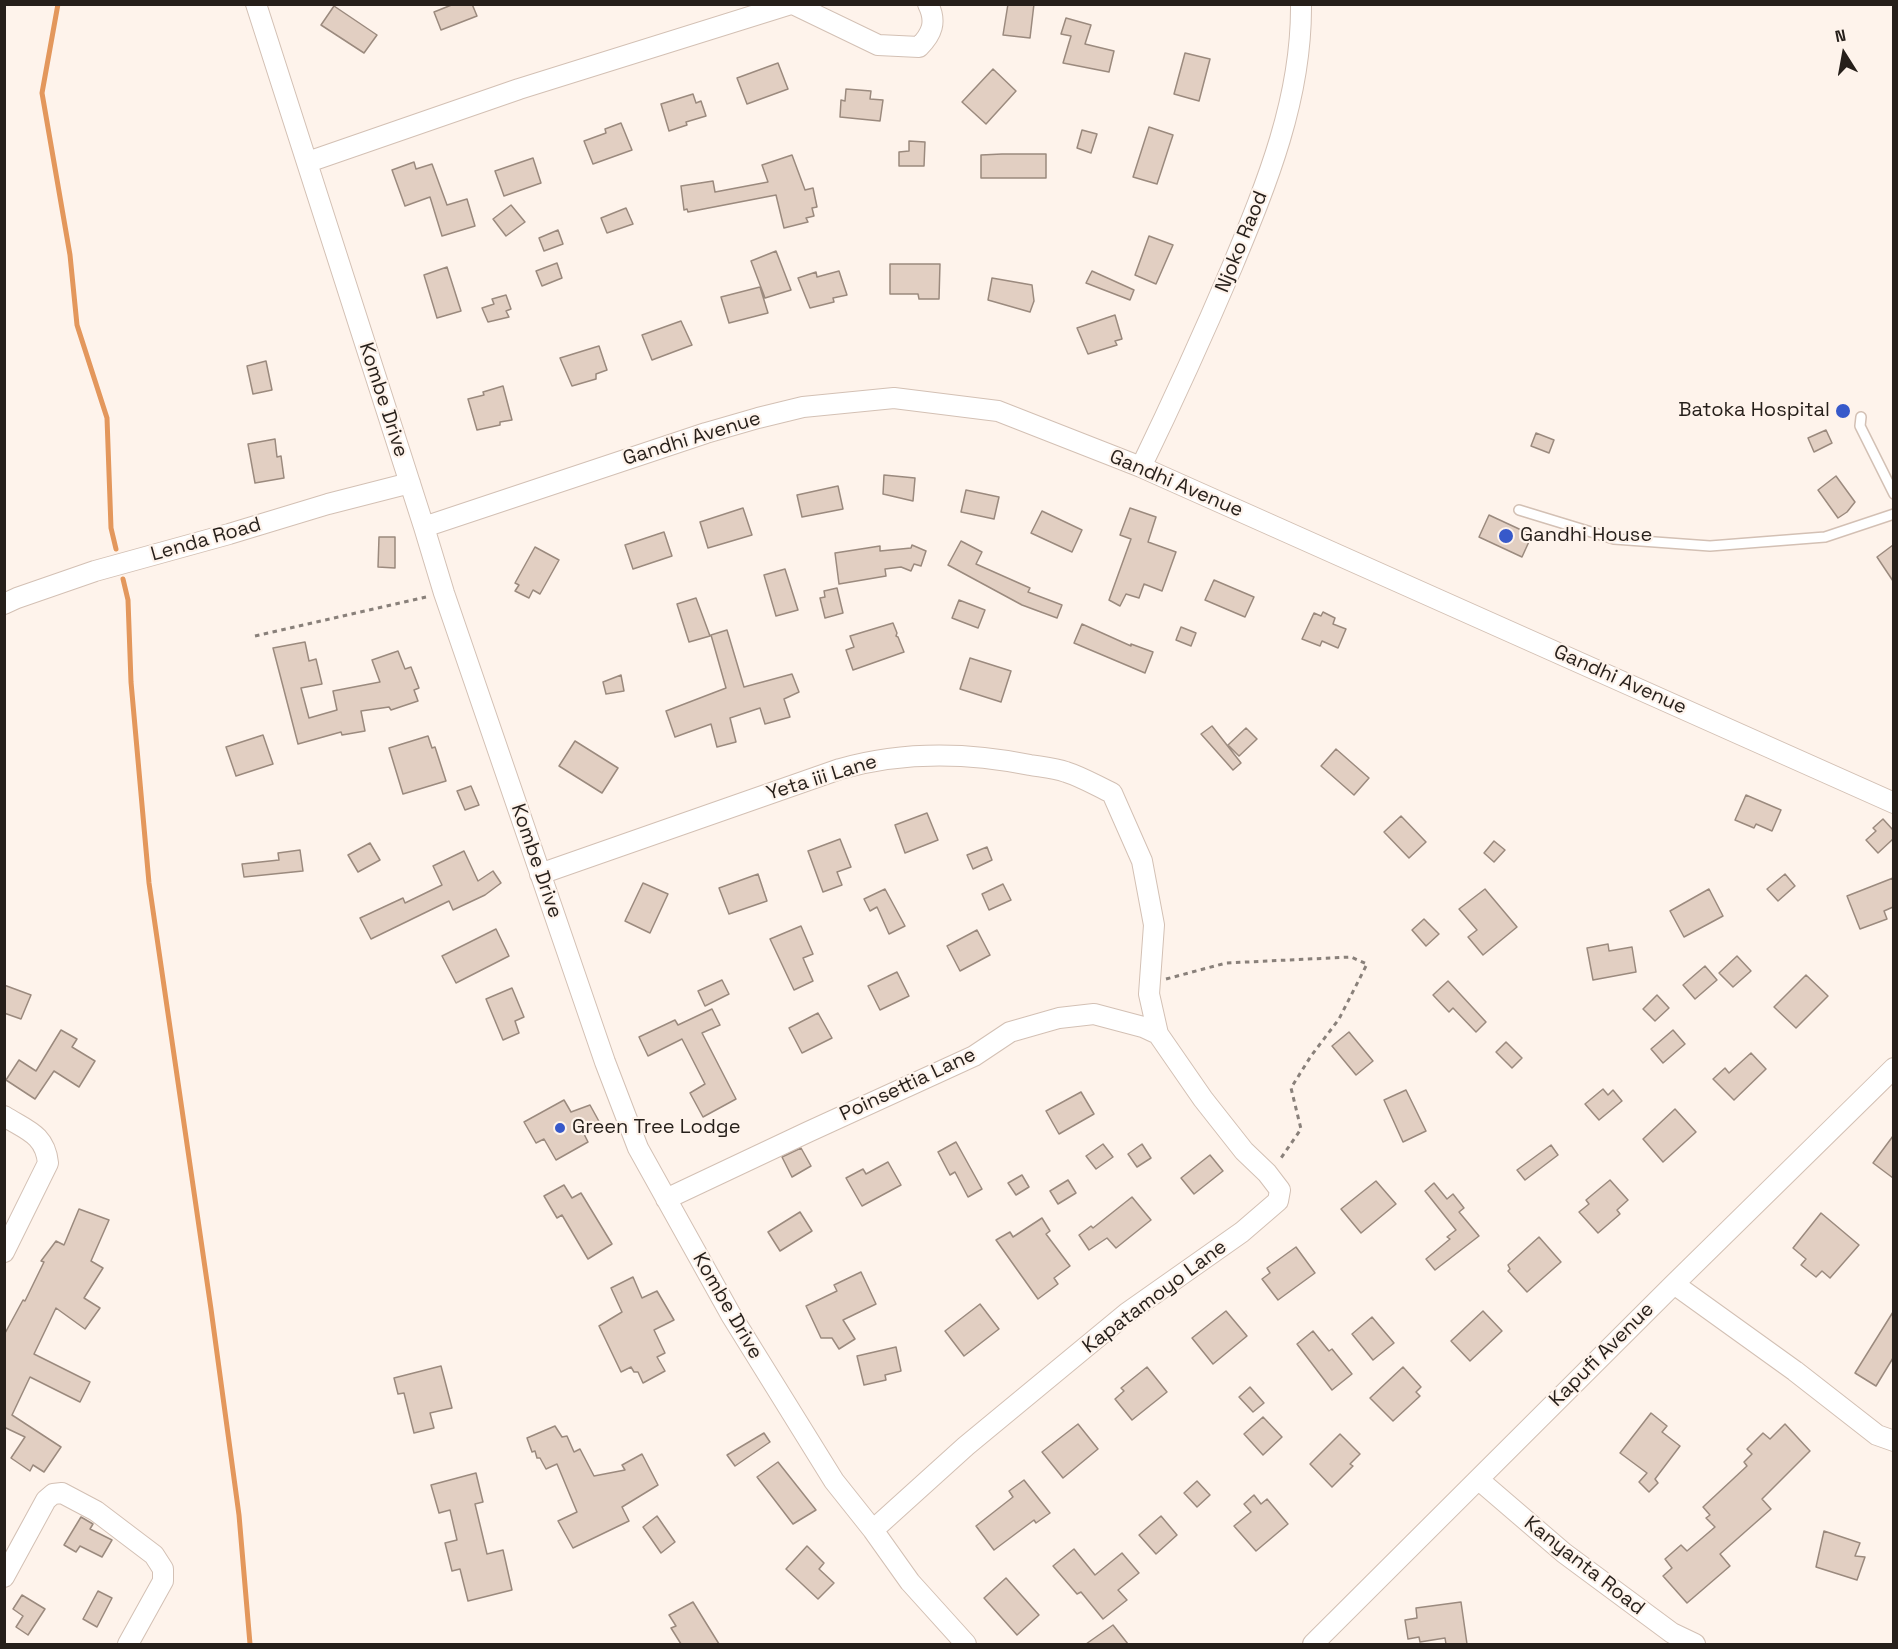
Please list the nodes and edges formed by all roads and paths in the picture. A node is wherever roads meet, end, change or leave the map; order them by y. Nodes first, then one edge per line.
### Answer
1 (256, 4) edge
2 (792, 4) edge
3 (928, 4) edge
4 (1301, 4) edge
5 (308, 162) junction
6 (1861, 417) dead end
7 (1141, 467) junction
8 (410, 483) junction
9 (1893, 494) edge
10 (1519, 510) dead end
11 (1893, 514) edge
12 (424, 527) junction
13 (444, 593) junction
14 (4, 604) edge
15 (255, 636) dead end
16 (1893, 803) edge
17 (540, 874) junction
18 (1150, 983) junction
19 (1158, 1034) junction
20 (1893, 1068) edge
21 (4, 1116) edge
22 (1267, 1173) junction
23 (666, 1199) junction
24 (4, 1252) edge
25 (1674, 1284) junction
26 (1893, 1441) edge
27 (1479, 1480) junction
28 (873, 1530) junction
29 (4, 1577) edge
30 (128, 1644) edge
31 (966, 1644) edge
32 (1313, 1644) edge
33 (1695, 1644) edge

1 - 5 street, Kombe Drive
2 - 3 street
2 - 5 street
4 - 7 street, Njoko Raod
5 - 8 street, Kombe Drive
6 - 9 lane
7 - 12 street, Gandhi Avenue
7 - 16 street, Gandhi Avenue
8 - 12 street, Kombe Drive
8 - 14 street, Lenda Road
10 - 11 lane
12 - 13 street, Kombe Drive
13 - 15 path
13 - 17 street, Kombe Drive
17 - 18 street, Yeta iii Lane
17 - 23 street, Kombe Drive
18 - 19 street, Yeta iii Lane
18 - 22 path
19 - 22 street, Kapatamoyo Lane
19 - 23 street, Poinsettia Lane
20 - 25 street, Kapufi Avenue
21 - 24 street
22 - 28 street, Kapatamoyo Lane
23 - 28 street, Kombe Drive
25 - 26 street
25 - 27 street, Kapufi Avenue
27 - 32 street, Kapufi Avenue
27 - 33 street, Kanyanta Road
28 - 31 street, Kombe Drive
29 - 30 street

